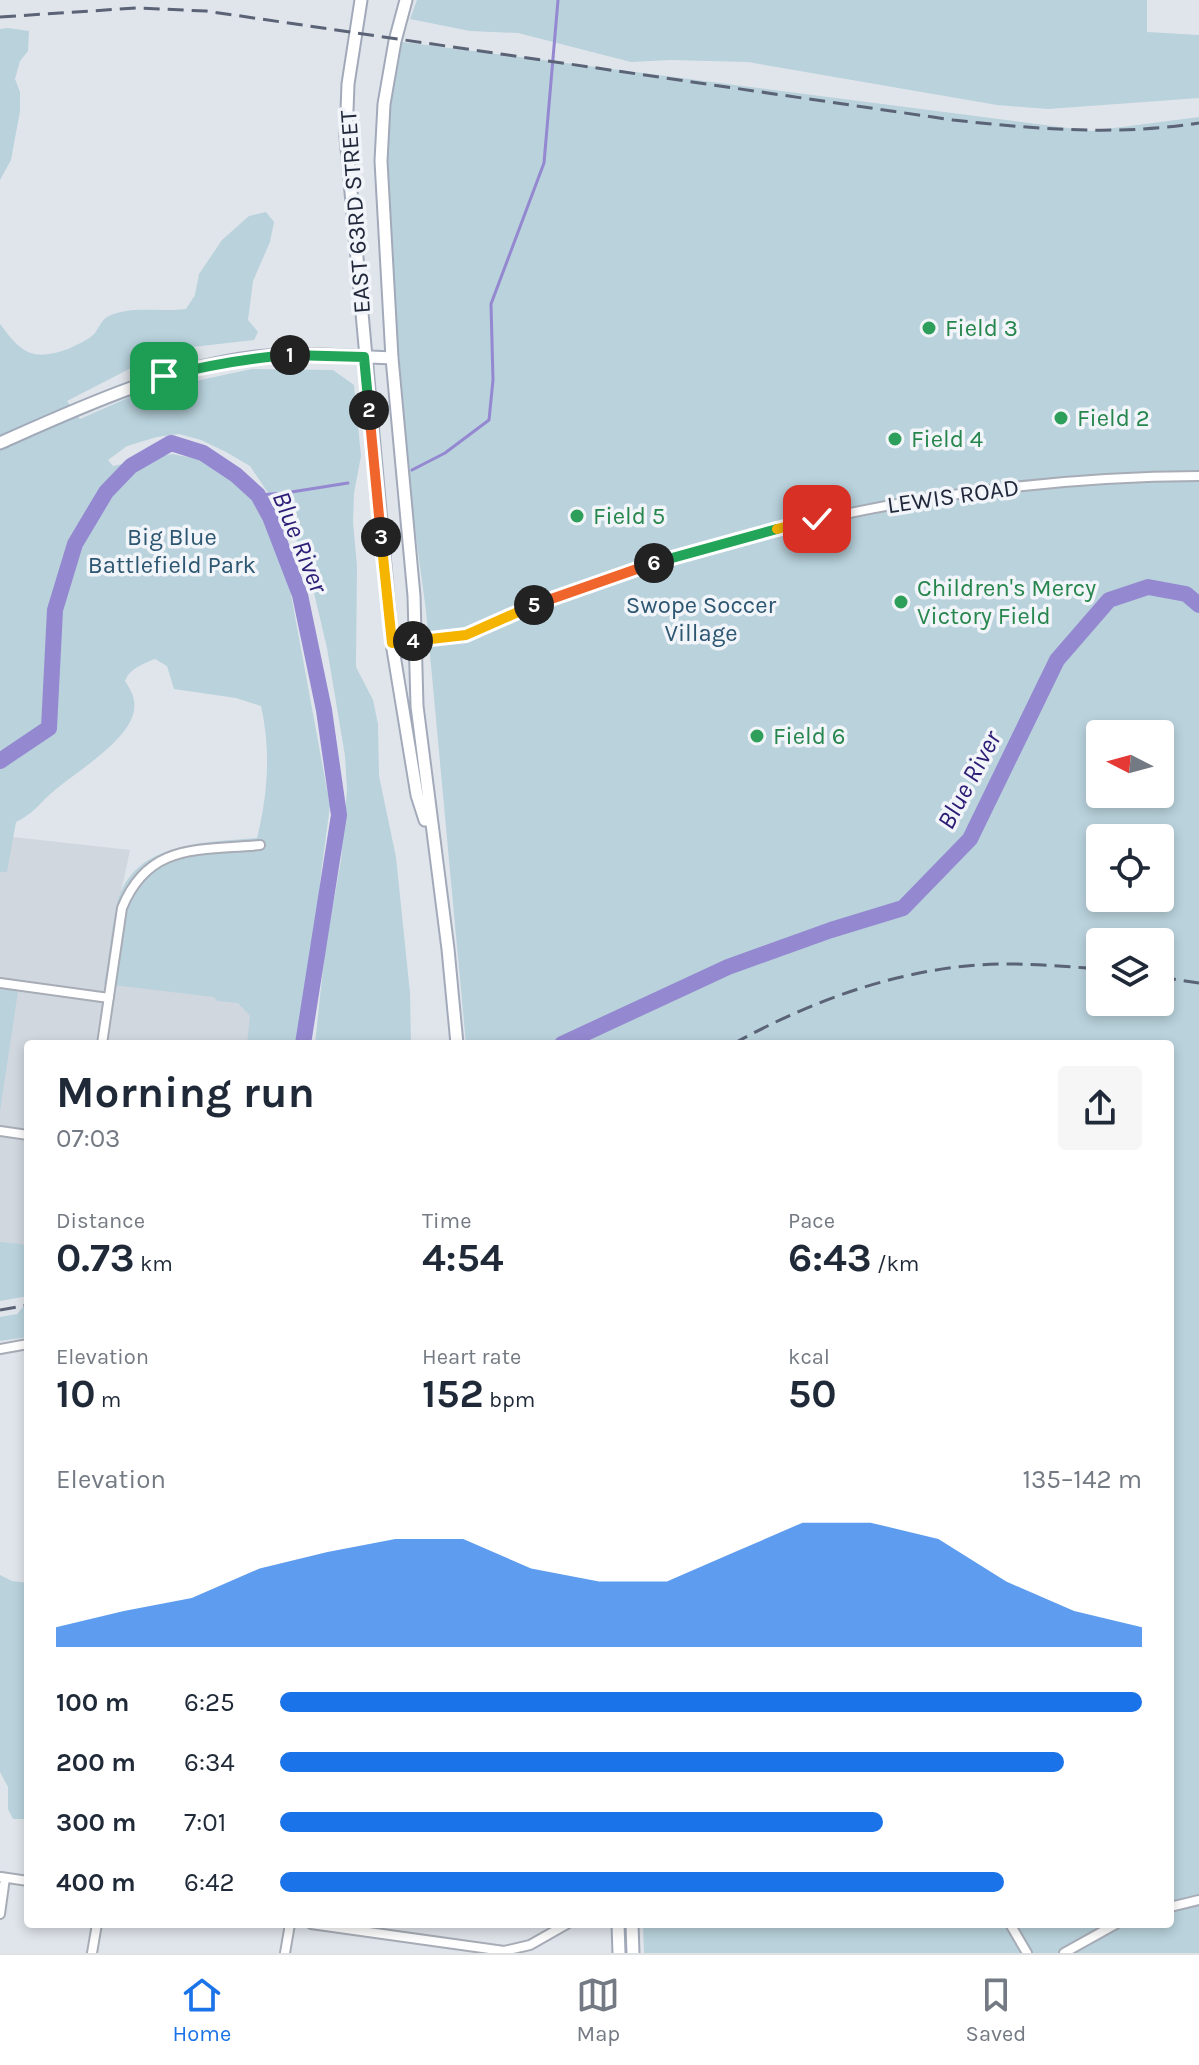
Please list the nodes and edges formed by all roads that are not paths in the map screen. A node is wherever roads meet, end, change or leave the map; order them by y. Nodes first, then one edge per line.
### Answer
1 (361, 0) edge
2 (406, 0) edge
3 (364, 357) junction
4 (392, 358) junction
5 (0, 443) edge
6 (1199, 476) edge
7 (415, 641) junction
8 (392, 643) junction
9 (260, 845) dead end
10 (435, 851) junction
11 (0, 983) edge
12 (109, 998) junction
13 (103, 1040) edge
14 (457, 1040) edge
15 (0, 1131) edge
16 (24, 1134) edge
17 (24, 1345) edge
18 (0, 1349) edge
19 (3, 1878) edge
20 (24, 1881) edge
21 (1199, 1900) edge
22 (1174, 1906) edge
23 (0, 1914) edge
24 (96, 1928) edge
25 (289, 1928) edge
26 (336, 1928) edge
27 (560, 1928) edge
28 (618, 1928) edge
29 (632, 1928) edge
30 (1012, 1928) edge
31 (1109, 1928) edge
32 (473, 1950) edge
33 (92, 1953) edge
34 (285, 1953) edge
35 (619, 1953) edge
36 (633, 1953) edge
37 (1027, 1953) edge
38 (1064, 1953) edge

1 - 3 main road, EAST 63RD STREET
2 - 4 main road, EAST 63RD STREET
3 - 4 main road
3 - 5 main road
3 - 8 main road, EAST 63RD STREET
4 - 7 main road, EAST 63RD STREET
6 - 7 street, LEWIS ROAD
7 - 8 street, LEWIS ROAD
7 - 10 main road, EAST 63RD STREET
8 - 10 main road, EAST 63RD STREET
9 - 12 street
10 - 14 main road, EAST 63RD STREET
11 - 12 street
12 - 13 street
15 - 16 street
17 - 18 street
19 - 20 street
19 - 23 street
21 - 22 street
24 - 33 street
25 - 34 street
26 - 32 street
27 - 32 street
28 - 35 main road
29 - 36 main road
30 - 37 street
31 - 38 street

